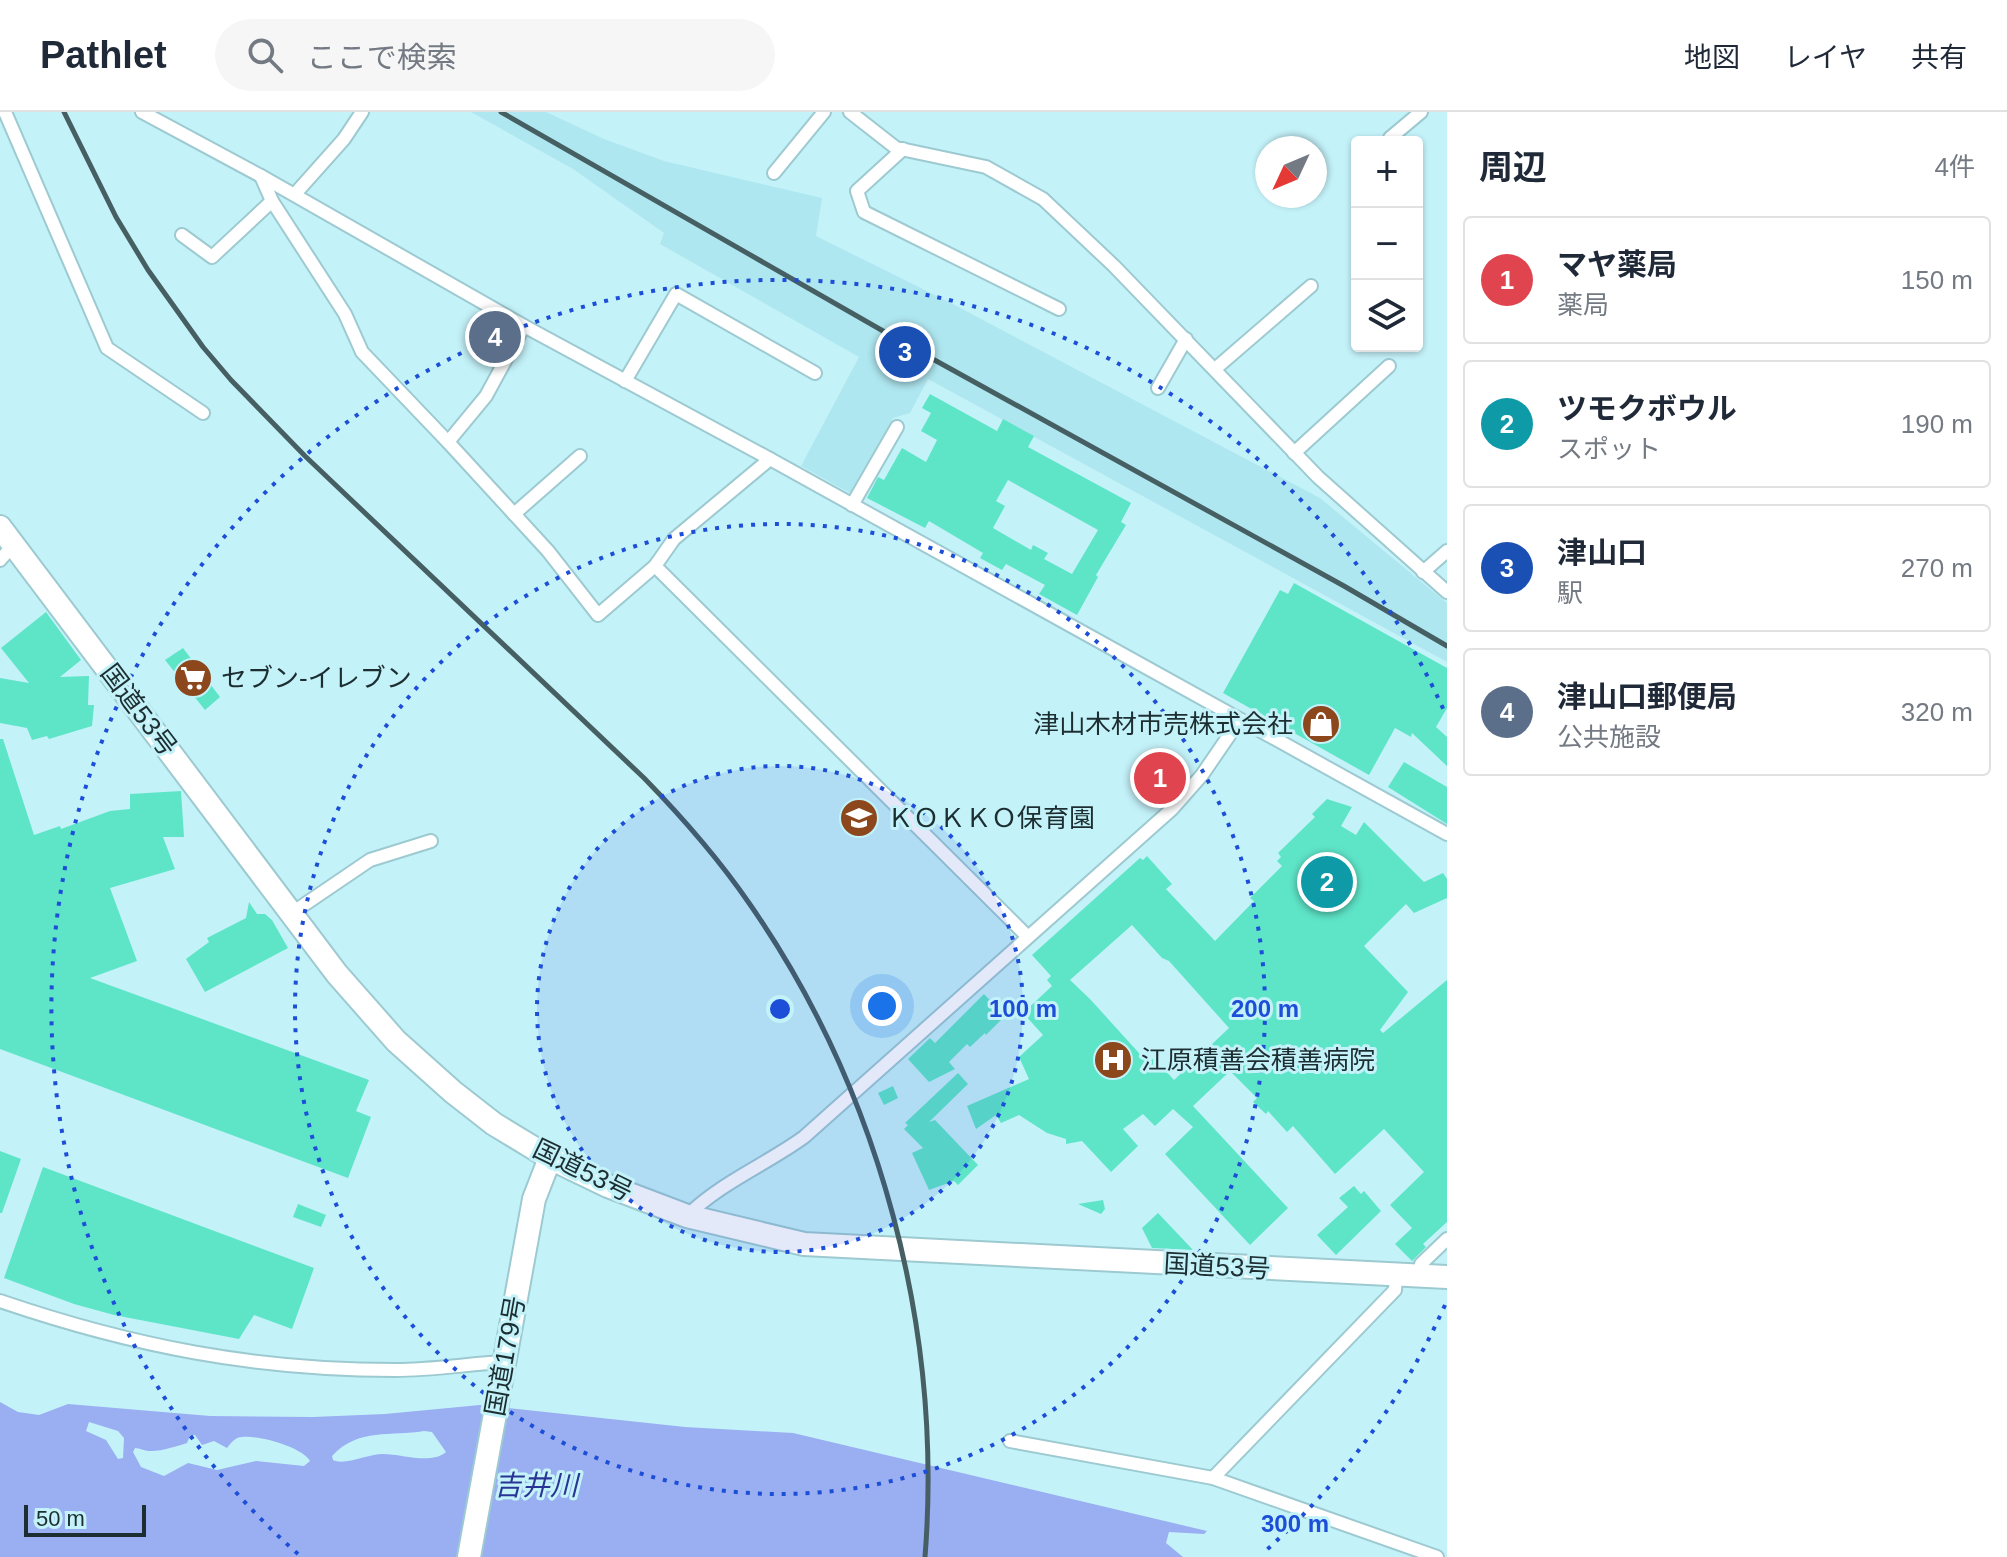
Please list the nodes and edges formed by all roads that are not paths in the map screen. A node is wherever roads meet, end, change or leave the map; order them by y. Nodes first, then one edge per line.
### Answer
1 (5, 112) edge
2 (362, 112) edge
3 (824, 112) edge
4 (850, 112) edge
5 (1421, 112) edge
6 (151, 114) edge
7 (1392, 136) edge
8 (903, 149) junction
9 (774, 173) dead end
10 (261, 176) junction
11 (295, 194) junction
12 (272, 201) junction
13 (182, 235) dead end
14 (1311, 286) dead end
15 (1059, 309) dead end
16 (524, 326) junction
17 (1186, 339) junction
18 (1389, 366) dead end
19 (1215, 369) junction
20 (815, 373) dead end
21 (625, 381) junction
22 (1158, 388) dead end
23 (203, 413) dead end
24 (897, 427) dead end
25 (448, 442) junction
26 (1294, 453) junction
27 (580, 456) dead end
28 (770, 459) junction
29 (852, 505) junction
30 (514, 514) junction
31 (5, 544) edge
32 (1447, 551) edge
33 (655, 566) junction
34 (1423, 572) junction
35 (1447, 592) edge
36 (1239, 721) junction
37 (1447, 834) edge
38 (431, 841) dead end
39 (292, 913) junction
40 (1028, 937) junction
41 (550, 1158) junction
42 (687, 1216) junction
43 (1447, 1239) edge
44 (1396, 1275) junction
45 (1420, 1276) junction
46 (1447, 1277) edge
47 (0, 1301) edge
48 (504, 1362) junction
49 (1010, 1441) dead end
50 (1213, 1478) junction
51 (469, 1557) edge
52 (1437, 1557) edge

1 - 23 street
2 - 11 street
3 - 9 street
4 - 8 street
5 - 7 street
6 - 10 street
8 - 15 street
8 - 17 street
10 - 11 street
10 - 12 street
11 - 16 street
12 - 13 street
12 - 25 street
14 - 19 street
16 - 21 street
16 - 25 street
17 - 19 street
17 - 22 street
18 - 26 street
19 - 26 street
20 - 21 street
21 - 28 street
24 - 29 street
25 - 30 street
26 - 34 street
27 - 30 street
28 - 29 street
28 - 33 street
29 - 36 street
30 - 33 street
31 - 39 highway, 国道53号
32 - 34 street
33 - 40 street
34 - 35 street
36 - 37 street
36 - 40 street
38 - 39 street
39 - 41 highway, 国道53号
40 - 42 street
41 - 42 highway, 国道53号
41 - 48 highway, 国道179号
42 - 44 highway, 国道53号
43 - 45 street
44 - 45 highway, 国道53号
44 - 50 street
45 - 46 highway, 国道53号
47 - 48 street
48 - 51 highway, 国道179号
49 - 50 street
50 - 52 street

